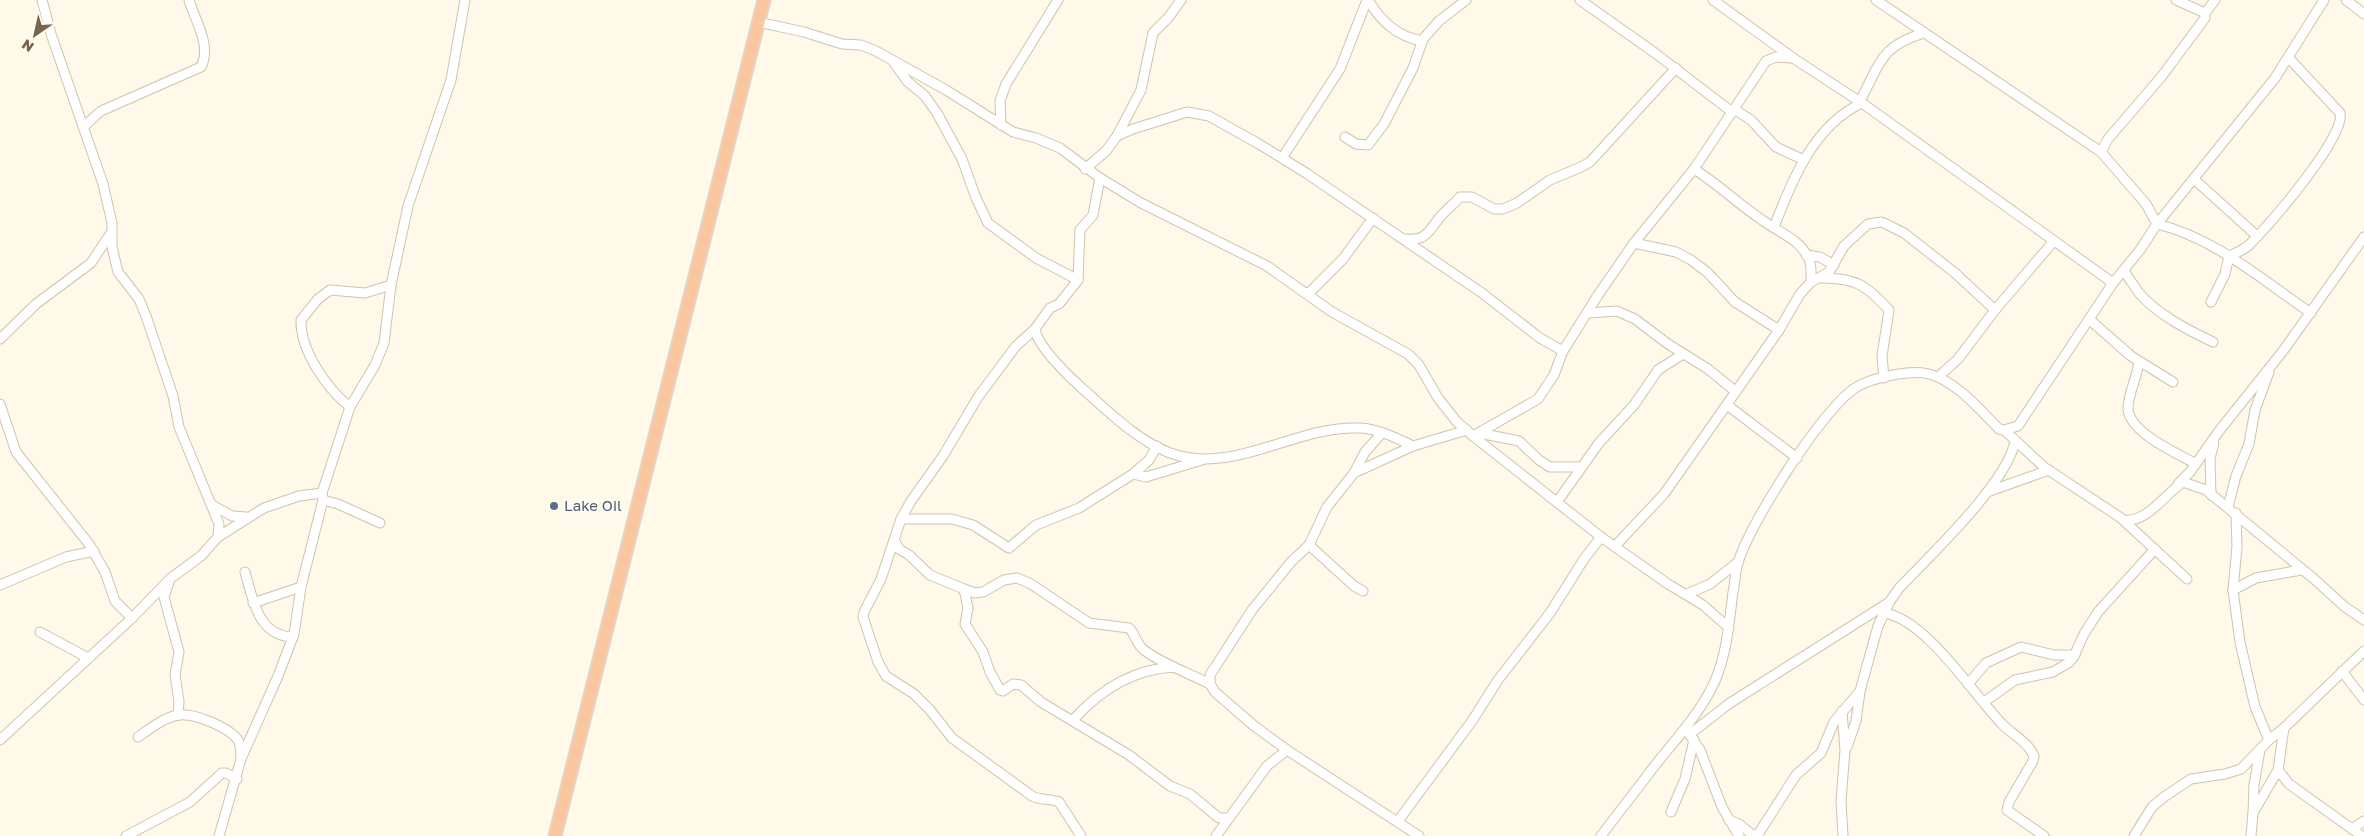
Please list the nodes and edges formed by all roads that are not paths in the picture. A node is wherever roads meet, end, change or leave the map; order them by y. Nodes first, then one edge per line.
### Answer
1 (42, 0) edge
2 (189, 0) edge
3 (465, 0) edge
4 (764, 0) edge
5 (1058, 0) edge
6 (1181, 0) edge
7 (1367, 0) edge
8 (1466, 0) edge
9 (1580, 0) edge
10 (1713, 0) edge
11 (1876, 0) edge
12 (2176, 0) edge
13 (2215, 0) edge
14 (2324, 0) edge
15 (2346, 0) edge
16 (2205, 12) junction
17 (2364, 14) edge
18 (758, 22) junction
19 (1924, 33) junction
20 (1422, 42) junction
21 (2288, 57) junction
22 (1793, 58) junction
23 (893, 61) junction
24 (1676, 68) junction
25 (1861, 102) junction
26 (1733, 110) junction
27 (1001, 125) junction
28 (83, 127) junction
29 (1117, 136) junction
30 (1345, 137) dead end
31 (2101, 152) junction
32 (1282, 158) junction
33 (1804, 160) junction
34 (1085, 168) junction
35 (1694, 169) junction
36 (1100, 178) junction
37 (2195, 180) junction
38 (1372, 218) junction
39 (2157, 224) junction
40 (1774, 227) junction
41 (112, 231) junction
42 (2257, 236) junction
43 (2364, 237) edge
44 (1403, 239) junction
45 (2054, 242) junction
46 (1634, 243) junction
47 (1806, 255) junction
48 (2230, 256) junction
49 (1834, 265) junction
50 (2124, 271) junction
51 (1822, 278) junction
52 (1078, 280) junction
53 (1811, 282) junction
54 (2113, 283) junction
55 (391, 285) junction
56 (1308, 294) junction
57 (2211, 302) dead end
58 (1994, 310) junction
59 (1588, 313) junction
60 (2311, 313) junction
61 (2090, 320) junction
62 (1035, 329) junction
63 (1779, 330) junction
64 (0, 339) edge
65 (2214, 342) dead end
66 (1563, 351) junction
67 (1684, 354) junction
68 (2139, 362) junction
69 (2270, 367) junction
70 (1938, 377) junction
71 (1884, 378) junction
72 (2173, 382) dead end
73 (1735, 391) junction
74 (0, 404) edge
75 (1727, 405) junction
76 (350, 407) junction
77 (2004, 430) junction
78 (1382, 433) junction
79 (1473, 433) junction
80 (2217, 434) junction
81 (2015, 441) junction
82 (1157, 446) junction
83 (1413, 446) junction
84 (1797, 458) junction
85 (1205, 459) junction
86 (2196, 464) junction
87 (1581, 467) junction
88 (2049, 470) junction
89 (1354, 473) junction
90 (1133, 474) junction
91 (2172, 489) junction
92 (1987, 492) junction
93 (2211, 494) junction
94 (323, 496) junction
95 (1557, 502) junction
96 (212, 505) junction
97 (2228, 507) junction
98 (2236, 513) junction
99 (247, 517) junction
100 (901, 520) junction
101 (2122, 520) junction
102 (380, 523) dead end
103 (218, 537) junction
104 (1601, 537) junction
105 (894, 540) junction
106 (1309, 545) junction
107 (1616, 545) junction
108 (2155, 549) junction
109 (94, 551) junction
110 (1737, 563) junction
111 (2302, 570) junction
112 (246, 572) dead end
113 (171, 578) junction
114 (2187, 579) dead end
115 (0, 585) edge
116 (301, 587) junction
117 (964, 589) junction
118 (2233, 590) junction
119 (1363, 591) dead end
120 (1687, 594) junction
121 (1890, 601) junction
122 (253, 603) junction
123 (1884, 613) junction
124 (132, 618) junction
125 (2364, 620) edge
126 (1729, 628) junction
127 (40, 632) dead end
128 (293, 637) junction
129 (2364, 651) edge
130 (2075, 654) junction
131 (88, 658) junction
132 (1174, 667) junction
133 (2342, 671) junction
134 (1210, 684) junction
135 (1968, 684) junction
136 (1860, 692) junction
137 (2364, 700) edge
138 (1984, 702) junction
139 (1842, 711) junction
140 (178, 715) junction
141 (1073, 720) junction
142 (2284, 728) junction
143 (1690, 735) junction
144 (138, 737) dead end
145 (0, 740) edge
146 (2269, 740) junction
147 (1287, 750) junction
148 (1846, 750) junction
149 (2260, 750) junction
150 (241, 759) junction
151 (2278, 770) junction
152 (237, 780) junction
153 (1671, 812) dead end
154 (2253, 812) junction
155 (1228, 818) junction
156 (1729, 820) junction
157 (1398, 821) junction
158 (2364, 821) edge
159 (2352, 829) junction
160 (126, 836) edge
161 (219, 836) edge
162 (555, 836) edge
163 (1081, 836) edge
164 (1216, 836) edge
165 (1419, 836) edge
166 (1600, 836) edge
167 (1739, 836) edge
168 (1755, 836) edge
169 (1843, 836) edge
170 (2044, 836) edge
171 (2134, 836) edge
172 (2251, 836) edge
173 (2362, 836) edge

1 - 28 street
2 - 28 street
3 - 55 street
4 - 18 highway
5 - 27 street
6 - 29 street
7 - 20 street
7 - 32 street
8 - 20 street
9 - 24 street
10 - 22 street
11 - 19 street
12 - 16 street
13 - 16 street
14 - 21 street
15 - 17 street
16 - 31 street
18 - 23 street
18 - 162 highway
19 - 25 street
19 - 31 street
20 - 30 street
21 - 37 street
21 - 42 street
22 - 25 street
22 - 26 street
23 - 27 street
23 - 52 street
24 - 26 street
24 - 44 street
25 - 33 street
25 - 45 street
26 - 33 street
26 - 35 street
27 - 34 street
28 - 41 street
29 - 32 street
29 - 34 street
31 - 39 street
32 - 38 street
33 - 40 street
34 - 36 street
35 - 40 street
35 - 46 street
36 - 52 street
36 - 56 street
37 - 39 street
37 - 42 street
38 - 44 street
38 - 56 street
39 - 48 street
39 - 50 street
40 - 47 street
41 - 64 street
41 - 96 street
42 - 48 street
43 - 60 street
44 - 66 street
45 - 54 street
45 - 58 street
46 - 59 street
46 - 63 street
47 - 49 street
47 - 53 street
48 - 57 street
48 - 60 street
49 - 51 street
49 - 58 street
50 - 54 street
50 - 65 street
51 - 53 street
51 - 71 street
52 - 62 street
53 - 63 street
54 - 61 street
55 - 76 street
55 - 76 street
56 - 79 street
58 - 70 street
59 - 66 street
59 - 67 street
60 - 69 street
61 - 68 street
61 - 77 street
62 - 82 street
62 - 100 street
63 - 73 street
66 - 79 street
67 - 73 street
67 - 87 street
68 - 72 street
68 - 86 street
69 - 80 street
69 - 97 street
70 - 71 street
70 - 77 street
71 - 84 street
73 - 75 street
74 - 109 street
75 - 84 street
75 - 107 street
76 - 94 street
77 - 81 street
78 - 83 street
78 - 85 street
78 - 89 street
79 - 83 street
79 - 87 street
79 - 95 street
80 - 86 street
80 - 93 street
81 - 88 street
81 - 92 street
82 - 85 street
82 - 90 street
83 - 89 street
84 - 110 street
85 - 90 street
86 - 91 street
87 - 95 street
88 - 92 street
88 - 101 street
89 - 106 street
90 - 100 street
91 - 93 street
91 - 101 street
92 - 121 street
93 - 97 street
94 - 99 street
94 - 102 street
94 - 116 street
95 - 104 street
96 - 99 street
96 - 103 street
97 - 98 street
98 - 111 street
98 - 118 street
99 - 103 street
100 - 105 street
101 - 108 street
103 - 113 street
104 - 107 street
104 - 157 street
105 - 117 street
105 - 163 street
106 - 119 street
106 - 134 street
107 - 120 street
108 - 114 street
108 - 130 street
109 - 115 street
109 - 124 street
110 - 120 street
110 - 126 street
111 - 118 street
111 - 125 street
112 - 122 street
113 - 124 street
113 - 140 street
116 - 122 street
116 - 128 street
117 - 132 street
117 - 141 street
118 - 146 street
120 - 126 street
121 - 123 street
121 - 143 street
122 - 128 street
123 - 135 street
123 - 136 street
124 - 131 street
126 - 143 street
127 - 131 street
128 - 150 street
129 - 133 street
130 - 135 street
130 - 138 street
131 - 145 street
132 - 134 street
132 - 141 street
133 - 137 street
133 - 142 street
134 - 147 street
135 - 138 street
136 - 139 street
136 - 148 street
138 - 170 street
139 - 148 street
139 - 168 street
140 - 144 street
140 - 150 street
141 - 155 street
142 - 146 street
142 - 151 street
143 - 153 street
143 - 156 street
143 - 166 street
146 - 149 street
147 - 155 street
147 - 157 street
148 - 169 street
149 - 154 street
149 - 171 street
150 - 152 street
151 - 154 street
151 - 159 street
152 - 160 street
152 - 161 street
154 - 172 street
155 - 164 street
156 - 167 street
156 - 168 street
157 - 165 street
158 - 159 street
159 - 173 street

